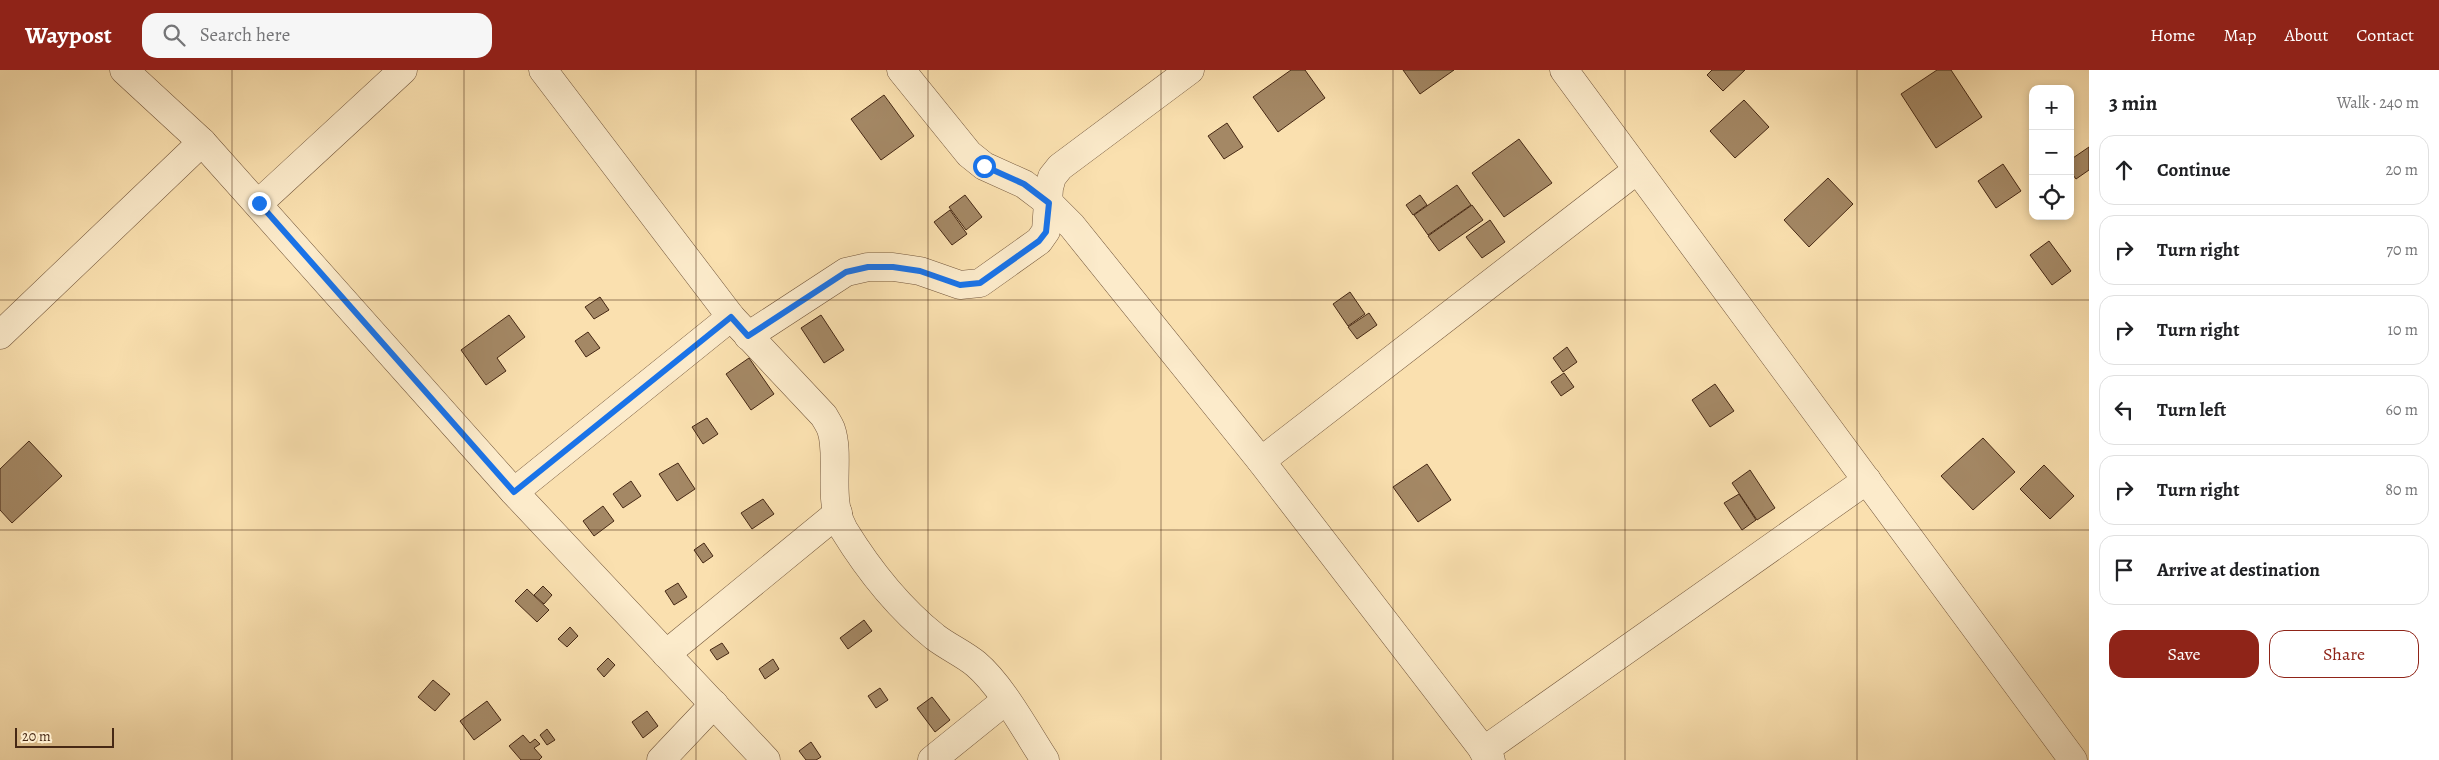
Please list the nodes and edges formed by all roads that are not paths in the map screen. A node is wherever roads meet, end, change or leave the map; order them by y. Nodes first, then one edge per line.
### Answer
1 (124, 70) edge
2 (403, 70) edge
3 (542, 70) edge
4 (900, 70) edge
5 (1190, 70) edge
6 (1564, 70) edge
7 (202, 142) junction
8 (1637, 170) junction
9 (259, 203) junction
10 (1049, 203) junction
11 (740, 327) junction
12 (0, 335) edge
13 (1261, 461) junction
14 (1867, 480) junction
15 (514, 492) junction
16 (838, 513) junction
17 (666, 654) junction
18 (1005, 701) junction
19 (714, 704) junction
20 (1487, 755) edge
21 (661, 760) edge
22 (766, 760) edge
23 (932, 760) edge
24 (1045, 760) edge
25 (2073, 760) edge

1 - 7 street
2 - 9 street
3 - 11 street
4 - 10 street
5 - 10 street
6 - 8 street
7 - 9 street
7 - 12 street
8 - 13 street
8 - 14 street
9 - 15 street
10 - 11 street
10 - 13 street
11 - 15 street
11 - 16 street
13 - 20 street
14 - 20 street
14 - 25 street
15 - 17 street
16 - 17 street
16 - 18 street
17 - 19 street
18 - 23 street
18 - 24 street
19 - 21 street
19 - 22 street

